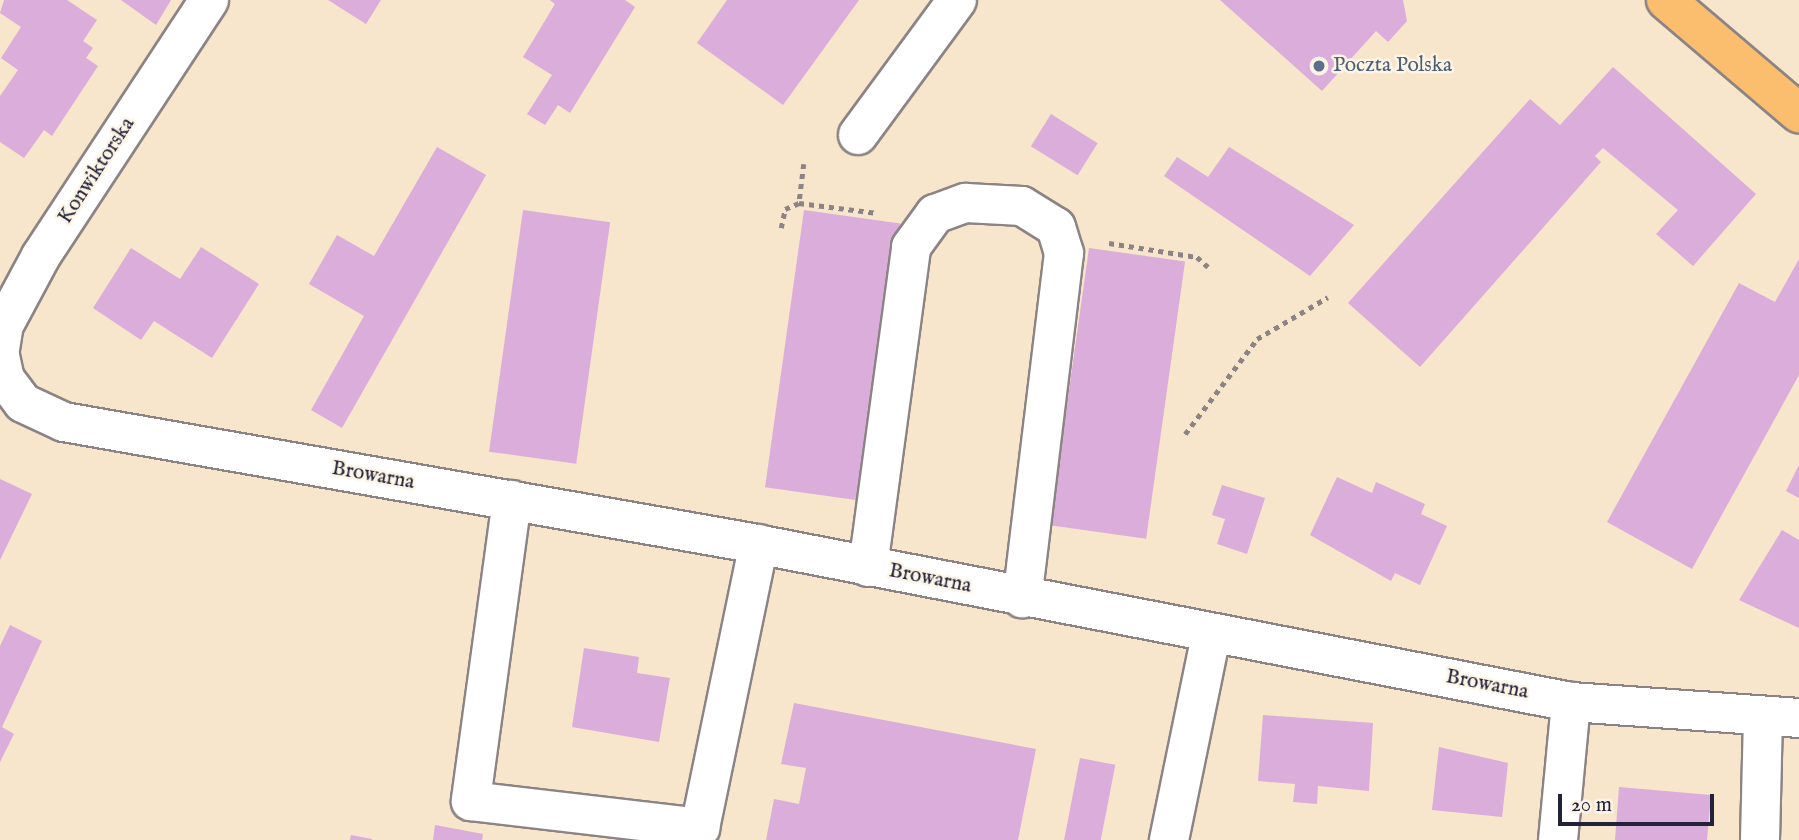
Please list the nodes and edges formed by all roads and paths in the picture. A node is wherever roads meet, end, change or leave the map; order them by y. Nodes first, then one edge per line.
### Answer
1 (209, 0) edge
2 (957, 0) edge
3 (1679, 4) edge
4 (1799, 113) edge
5 (858, 135) dead end
6 (804, 164) dead end
7 (799, 203) junction
8 (930, 220) junction
9 (781, 228) dead end
10 (1058, 234) junction
11 (1208, 267) dead end
12 (1328, 297) dead end
13 (1, 366) edge
14 (64, 422) joint
15 (1185, 434) dead end
16 (512, 500) junction
17 (759, 544) junction
18 (868, 567) junction
19 (1022, 598) junction
20 (1212, 635) junction
21 (1571, 702) junction
22 (1781, 717) edge
23 (1169, 840) edge
24 (1559, 840) edge
25 (1760, 840) edge

1 - 13 street, Konwiktorska
2 - 5 street
3 - 4 main road
6 - 7 path
7 - 8 path
7 - 9 path
8 - 10 street
8 - 18 street
10 - 11 path
10 - 19 street
12 - 15 path
13 - 14 street, Konwiktorska
14 - 16 street, Browarna
16 - 17 street, Browarna
16 - 17 street
17 - 18 street, Browarna
18 - 19 street, Browarna
19 - 20 street, Browarna
20 - 21 street, Browarna
20 - 23 street
21 - 22 street, Browarna
21 - 24 street
22 - 25 street

